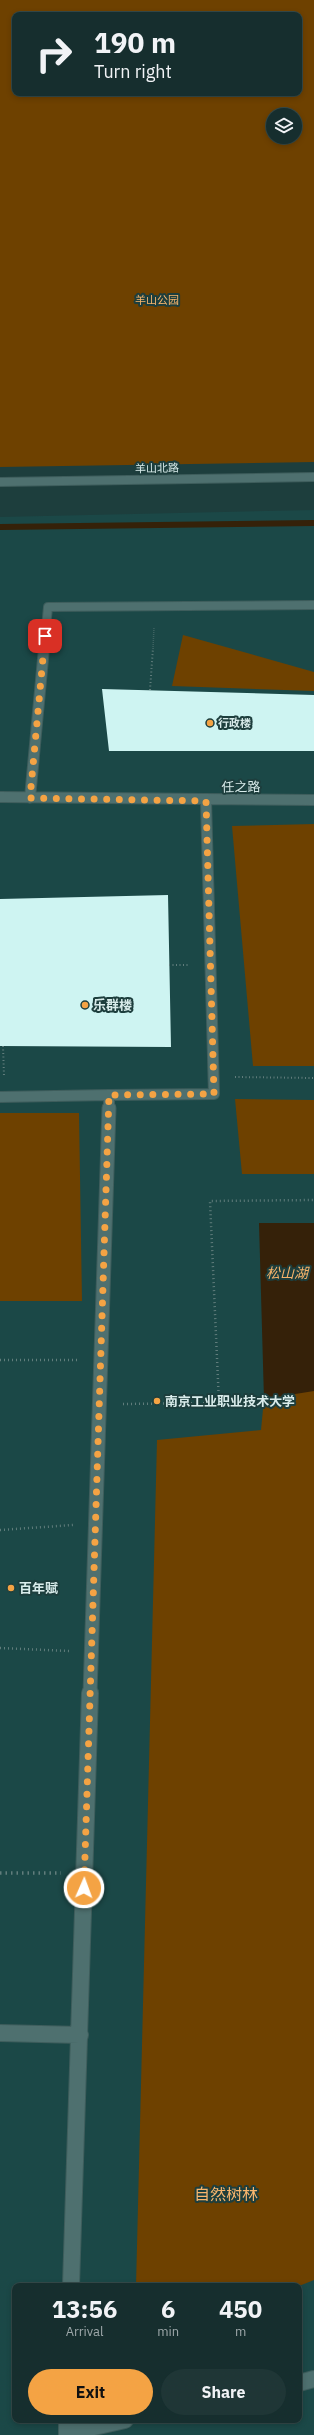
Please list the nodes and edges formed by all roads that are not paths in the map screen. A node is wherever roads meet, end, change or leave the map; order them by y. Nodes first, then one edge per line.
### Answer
1 (314, 477) edge
2 (0, 482) edge
3 (314, 605) edge
4 (0, 797) edge
5 (30, 798) junction
6 (314, 800) edge
7 (206, 801) junction
8 (109, 1095) junction
9 (2, 1097) edge
10 (0, 2033) edge
11 (80, 2035) junction
12 (71, 2283) edge
13 (314, 2379) edge
14 (302, 2382) edge
15 (106, 2423) edge
16 (67, 2429) edge

1 - 2 street, 羊山北路
3 - 5 street
4 - 5 street, 任之路
5 - 7 street, 任之路
6 - 7 street, 任之路
7 - 8 street
8 - 9 street
8 - 11 street
10 - 11 street
11 - 12 street
13 - 14 street
15 - 16 street

